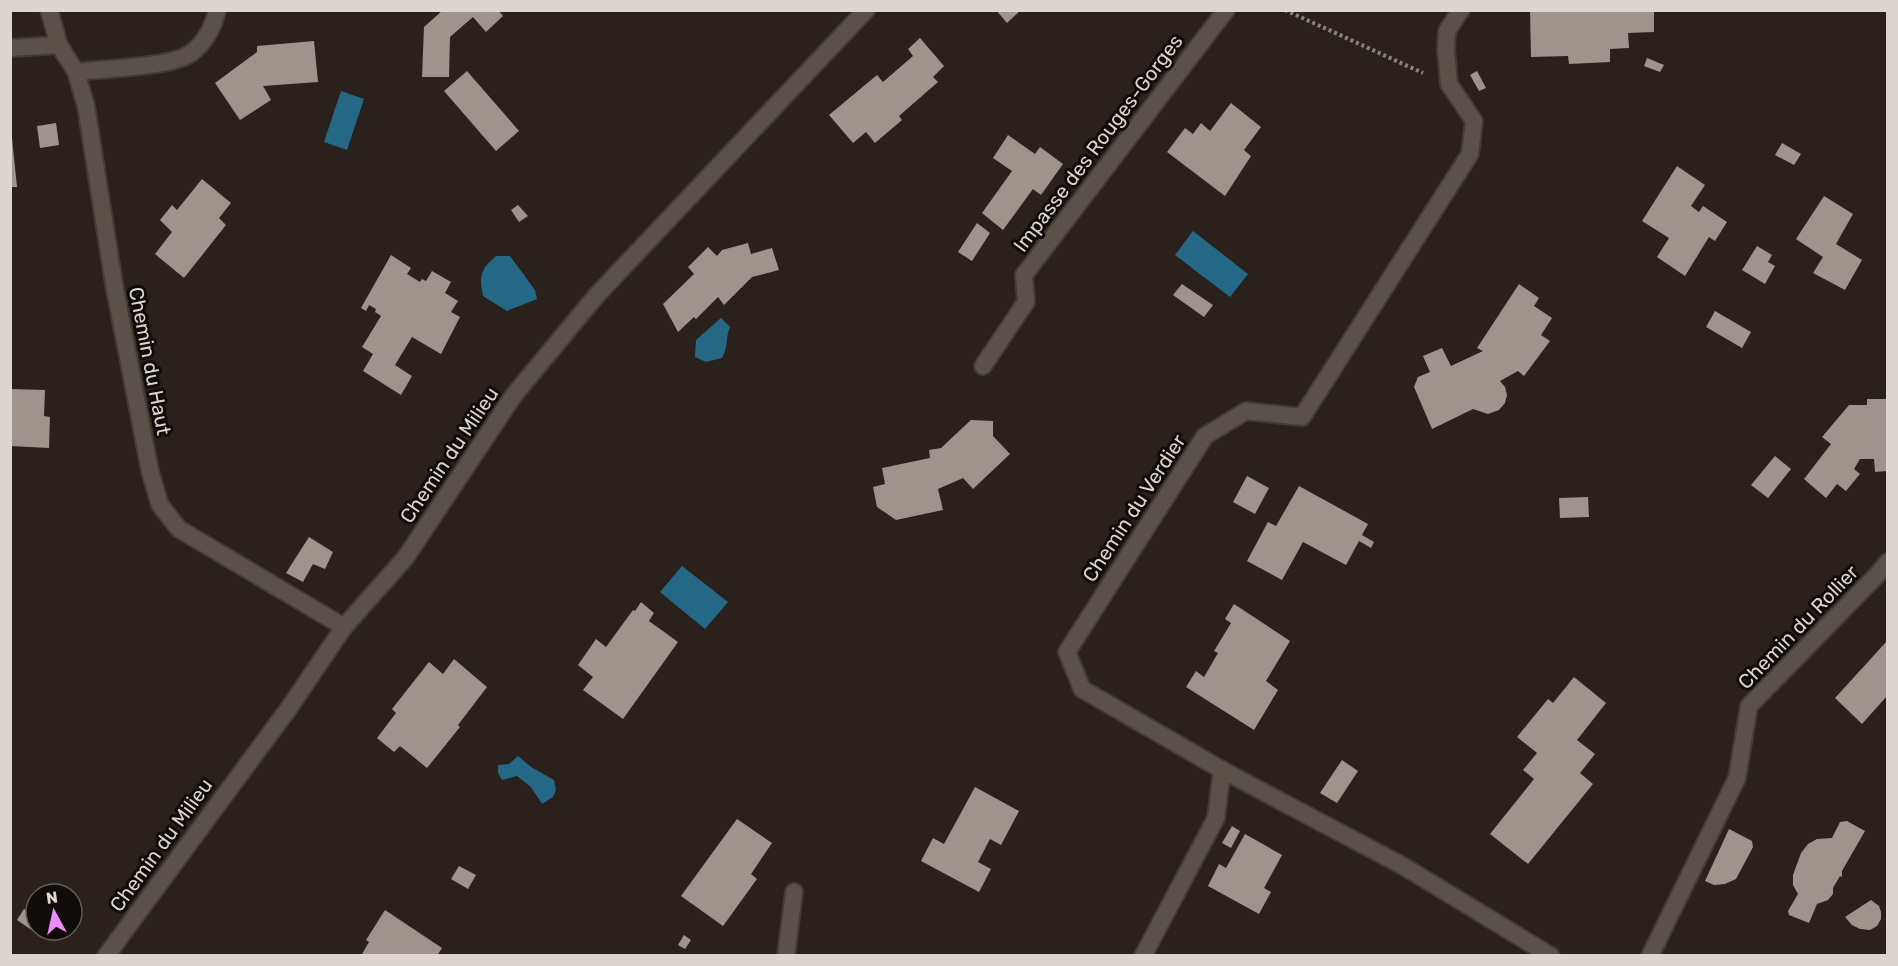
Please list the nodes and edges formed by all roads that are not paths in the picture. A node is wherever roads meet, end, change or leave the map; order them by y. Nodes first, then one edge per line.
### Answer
1 (50, 10) edge
2 (217, 10) edge
3 (866, 10) edge
4 (1226, 10) edge
5 (1461, 10) edge
6 (59, 45) junction
7 (10, 48) edge
8 (76, 72) junction
9 (983, 366) dead end
10 (1887, 562) edge
11 (344, 627) junction
12 (1222, 770) junction
13 (794, 892) dead end
14 (106, 956) edge
15 (786, 956) edge
16 (1143, 956) edge
17 (1551, 956) edge
18 (1650, 956) edge

1 - 6 street, Chemin du Haut
2 - 8 street
3 - 11 street, Chemin du Milieu
4 - 9 street, Impasse des Rouges-Gorges
5 - 12 street, Chemin du Verdier
6 - 7 street
6 - 8 street, Chemin du Haut
8 - 11 street, Chemin du Haut
10 - 18 street, Chemin du Rollier
11 - 14 street, Chemin du Milieu
12 - 16 street
12 - 17 street
13 - 15 street

